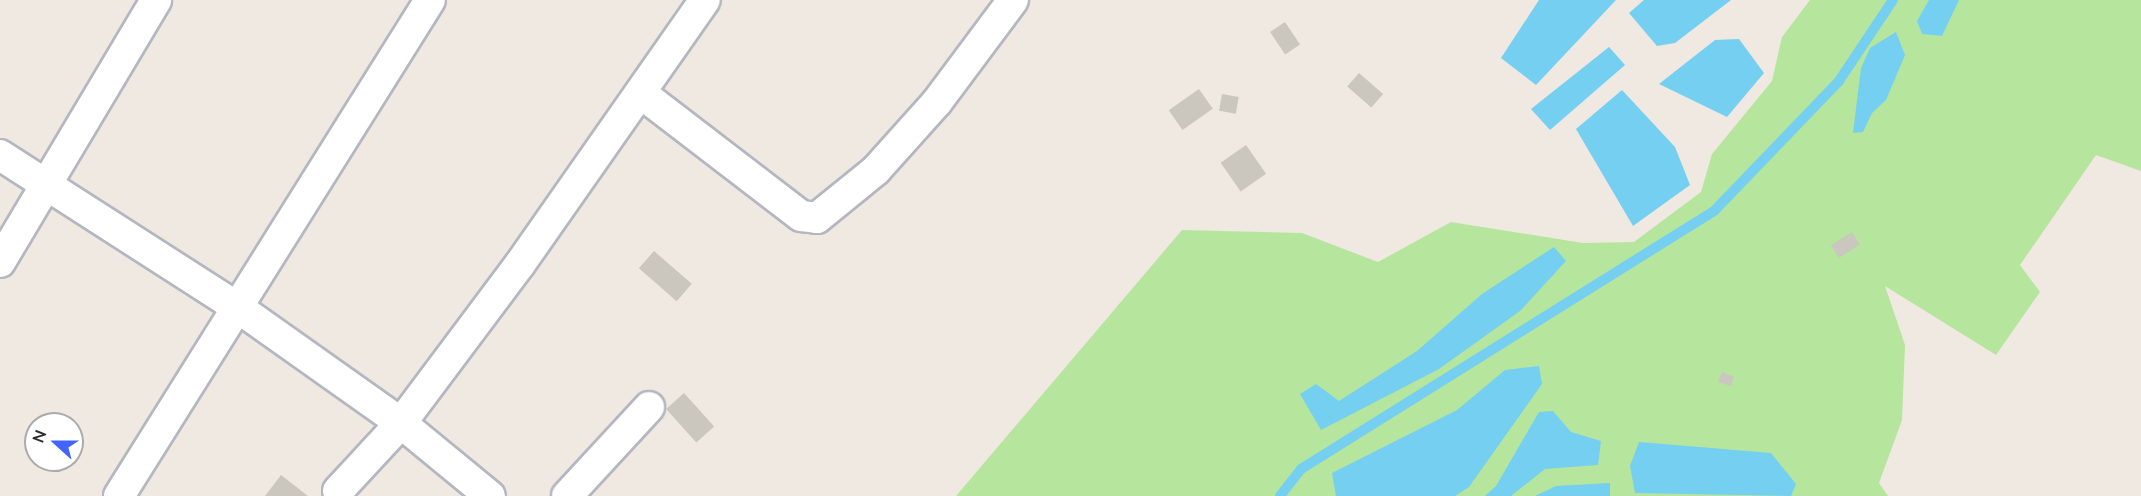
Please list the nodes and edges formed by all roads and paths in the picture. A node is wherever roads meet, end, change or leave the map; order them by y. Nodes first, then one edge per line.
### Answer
1 (156, 0) edge
2 (430, 0) edge
3 (705, 0) edge
4 (1012, 0) edge
5 (642, 94) junction
6 (0, 155) edge
7 (47, 186) junction
8 (0, 262) edge
9 (237, 307) junction
10 (649, 407) dead end
11 (401, 423) junction
12 (338, 491) dead end
13 (119, 496) edge
14 (490, 496) edge
15 (567, 496) edge

1 - 7 street
2 - 9 street
3 - 5 street
4 - 5 street
5 - 11 street
6 - 7 street
7 - 8 street
7 - 9 street
9 - 11 street
9 - 13 street
10 - 15 street
11 - 12 street
11 - 14 street

